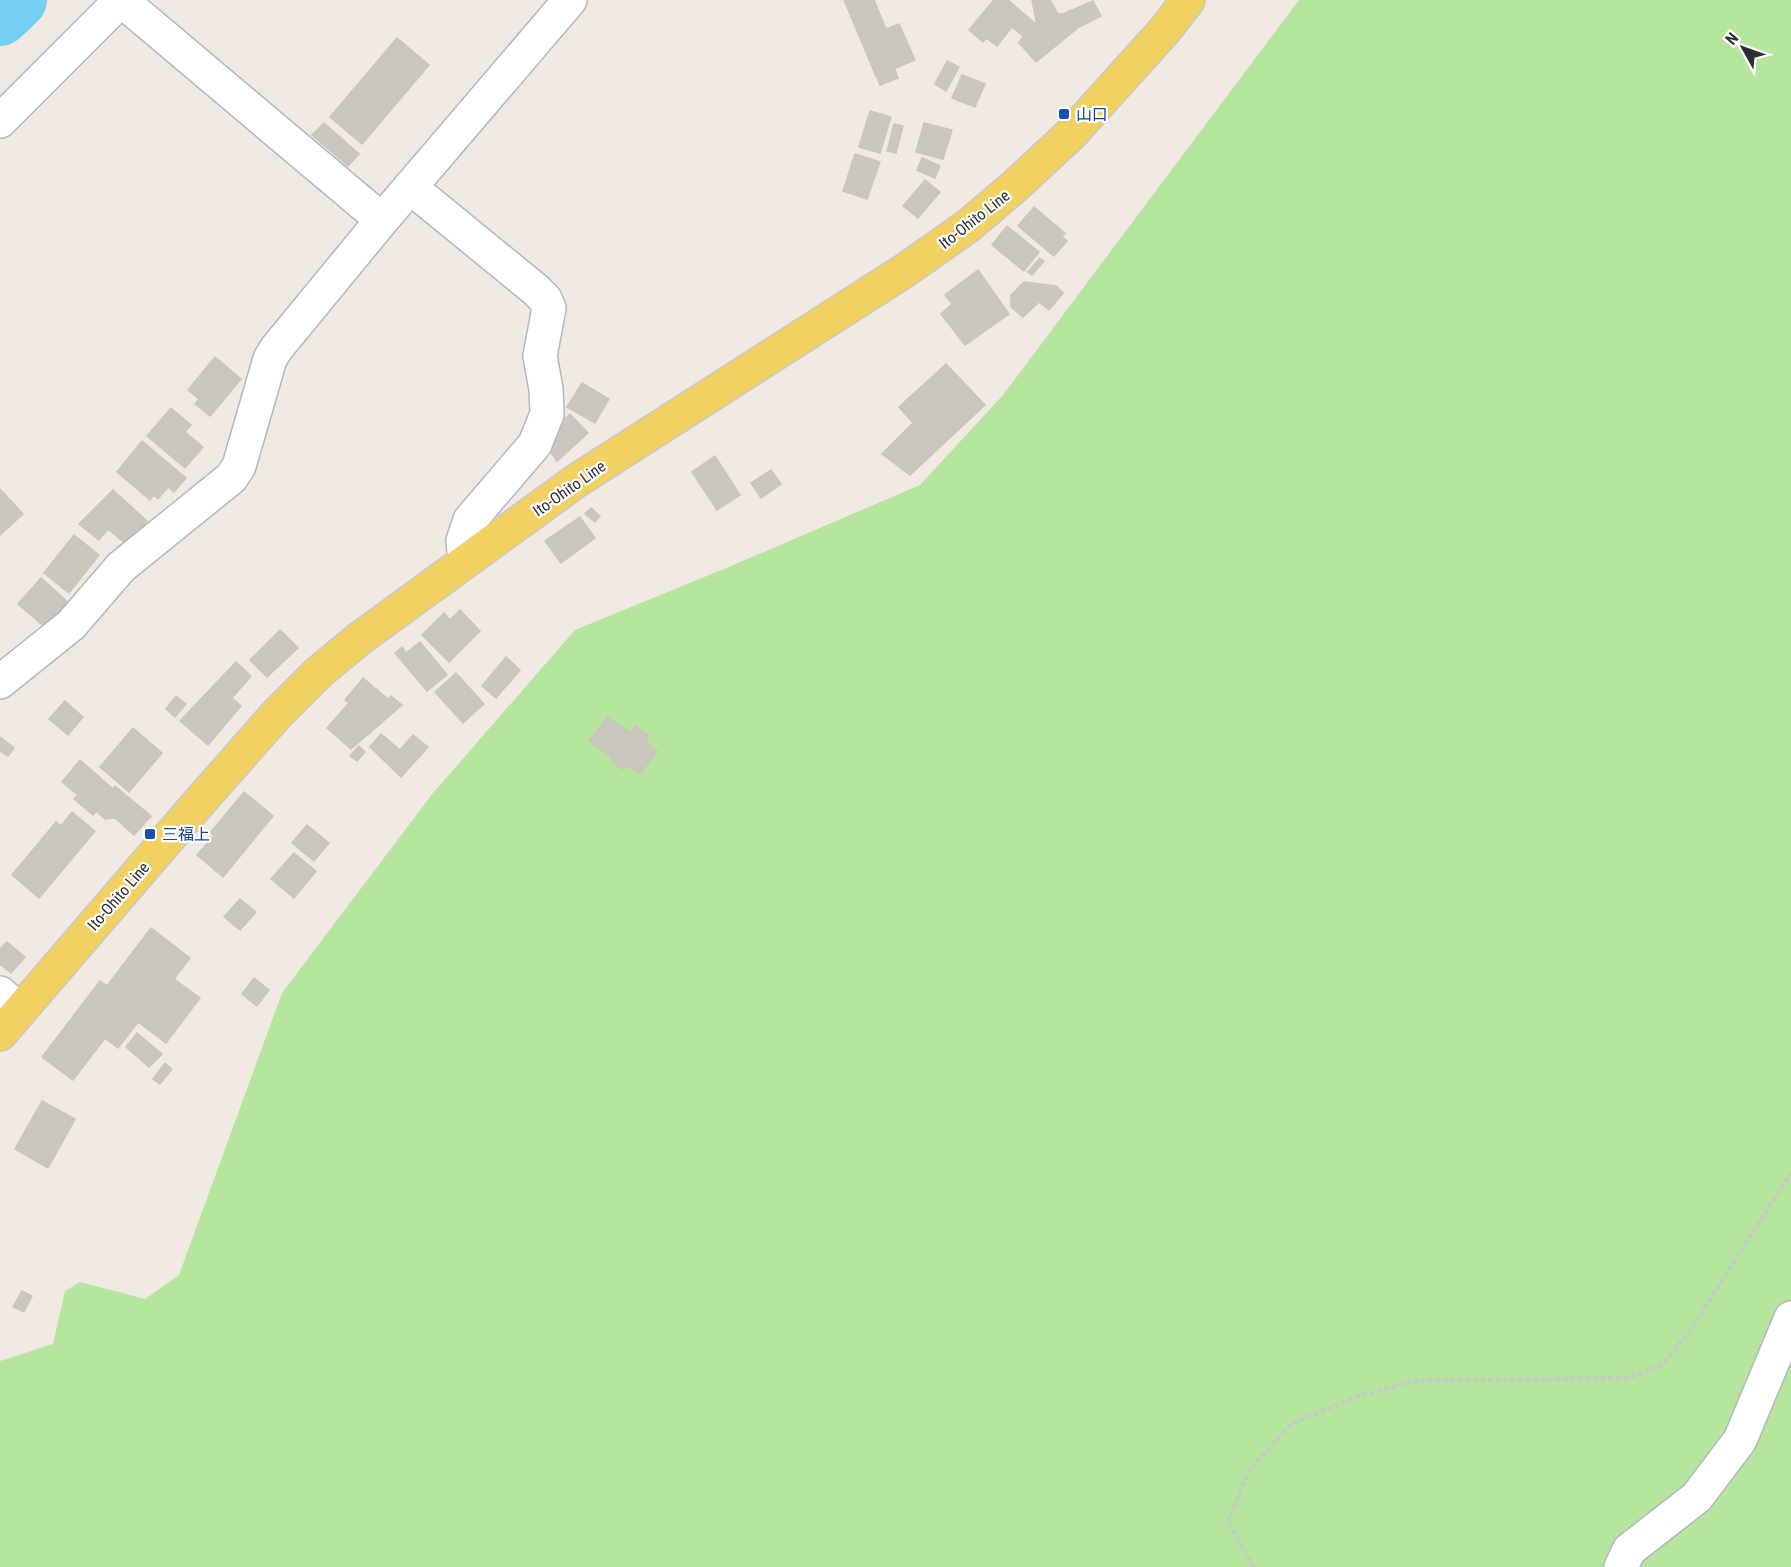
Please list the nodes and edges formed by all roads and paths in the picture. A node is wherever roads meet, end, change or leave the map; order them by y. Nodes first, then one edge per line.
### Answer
1 (121, 0) edge
2 (570, 0) edge
3 (1188, 0) edge
4 (0, 121) edge
5 (425, 199) junction
6 (382, 220) junction
7 (465, 561) junction
8 (0, 682) edge
9 (7, 1013) edge
10 (1791, 1173) edge
11 (1791, 1318) edge
12 (1254, 1567) edge
13 (1621, 1567) edge

1 - 4 street
1 - 6 street
2 - 5 street
3 - 7 main road, Ito-Ohito Line
5 - 6 street
5 - 7 street
6 - 8 street
7 - 9 main road, Ito-Ohito Line
10 - 12 path
11 - 13 street

